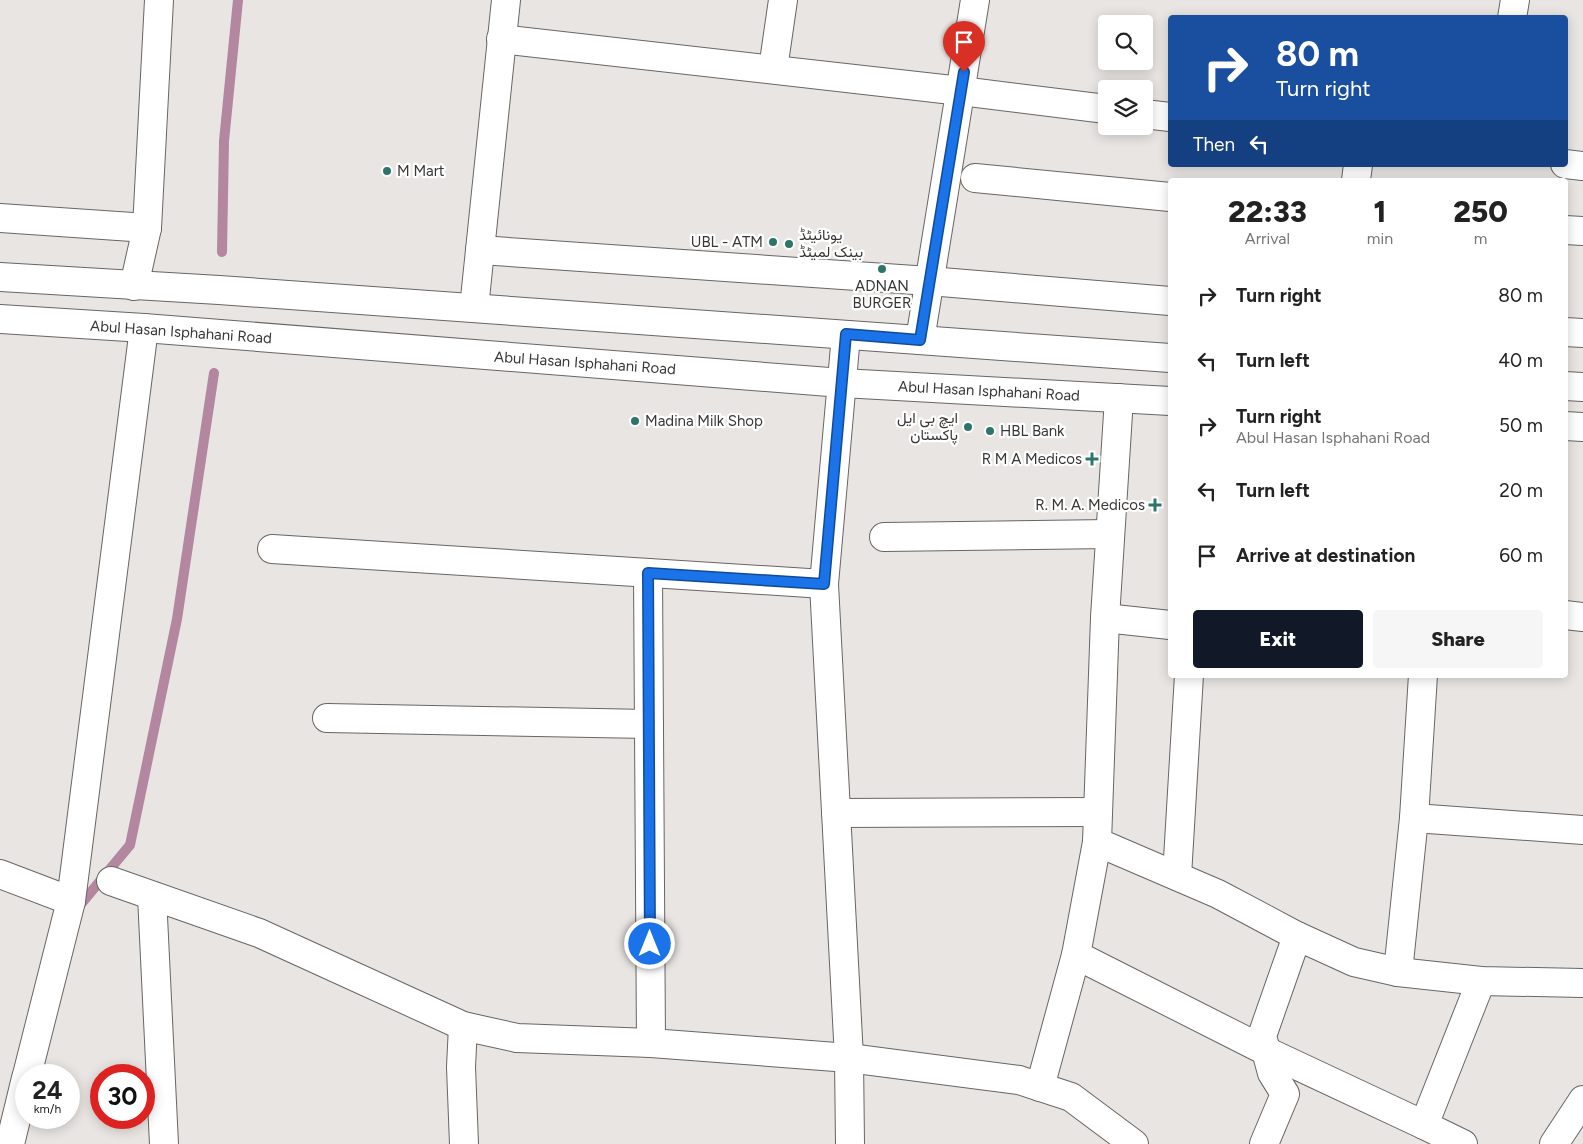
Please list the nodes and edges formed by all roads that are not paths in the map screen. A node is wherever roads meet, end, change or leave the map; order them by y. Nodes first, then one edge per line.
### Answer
1 (159, 0) edge
2 (506, 0) edge
3 (783, 0) edge
4 (975, 0) edge
5 (1515, 0) edge
6 (1512, 15) edge
7 (501, 39) junction
8 (773, 70) junction
9 (961, 91) junction
10 (1098, 108) edge
11 (1153, 115) edge
12 (1168, 117) edge
13 (1568, 164) edge
14 (1583, 166) edge
15 (975, 178) dead end
16 (1168, 197) edge
17 (0, 218) edge
18 (147, 228) junction
19 (1568, 230) edge
20 (1583, 231) edge
21 (480, 250) junction
22 (0, 276) edge
23 (929, 281) junction
24 (134, 286) junction
25 (1168, 301) edge
26 (474, 308) junction
27 (0, 319) edge
28 (144, 328) junction
29 (1568, 332) edge
30 (1583, 333) edge
31 (846, 334) junction
32 (920, 340) junction
33 (1168, 358) edge
34 (842, 383) junction
35 (1568, 386) edge
36 (1583, 387) edge
37 (1119, 398) junction
38 (1168, 401) edge
39 (1568, 426) edge
40 (1583, 427) edge
41 (1110, 534) junction
42 (884, 536) dead end
43 (272, 550) dead end
44 (648, 573) junction
45 (824, 584) junction
46 (1568, 615) edge
47 (1583, 617) edge
48 (1105, 618) junction
49 (1168, 625) edge
50 (1189, 678) edge
51 (1423, 678) edge
52 (327, 718) dead end
53 (649, 724) junction
54 (1098, 812) junction
55 (836, 813) junction
56 (1414, 818) junction
57 (1583, 830) edge
58 (1097, 842) junction
59 (0, 874) edge
60 (1177, 876) junction
61 (111, 881) dead end
62 (152, 896) junction
63 (71, 901) junction
64 (1297, 936) junction
65 (1076, 955) junction
66 (1398, 972) junction
67 (1481, 981) junction
68 (1583, 983) edge
69 (463, 1026) junction
70 (651, 1044) junction
71 (1266, 1051) junction
72 (849, 1058) junction
73 (30, 1064) edge
74 (1040, 1087) junction
75 (1583, 1100) edge
76 (15, 1124) edge
77 (1424, 1126) junction
78 (10, 1144) edge
79 (164, 1144) edge
80 (464, 1144) edge
81 (850, 1144) edge
82 (1134, 1144) edge
83 (1264, 1144) edge
84 (1463, 1144) edge
85 (1554, 1144) edge

1 - 18 street
2 - 7 street
3 - 8 street
4 - 9 street
5 - 6 street
7 - 8 street
7 - 21 street
8 - 9 street
9 - 10 street
9 - 23 street
11 - 12 street
13 - 14 street
15 - 16 street
17 - 18 street
18 - 24 street
19 - 20 street
21 - 23 street
21 - 26 street
22 - 24 street
23 - 25 street
23 - 32 street
24 - 26 street
26 - 31 street
27 - 28 street, Abul Hasan Isphahani Road
28 - 34 street, Abul Hasan Isphahani Road
28 - 63 street
29 - 30 street
31 - 32 street
31 - 34 street
32 - 33 street
34 - 37 street, Abul Hasan Isphahani Road
34 - 45 street
35 - 36 street
37 - 38 street, Abul Hasan Isphahani Road
37 - 41 street
39 - 40 street
41 - 42 street
41 - 48 street
43 - 44 street
44 - 45 street
44 - 53 street
45 - 55 street
46 - 47 street
48 - 49 street
48 - 54 street
50 - 60 street
51 - 56 street
52 - 53 street
53 - 70 street
54 - 55 street
54 - 58 street
55 - 72 street
56 - 57 street
56 - 66 street
58 - 60 street
58 - 65 street
59 - 63 street
60 - 64 street
61 - 62 street
62 - 69 street
62 - 79 street
63 - 73 street
64 - 66 street
64 - 71 street
65 - 71 street
65 - 74 street
66 - 67 street
67 - 68 street
67 - 77 street
69 - 70 street
69 - 80 street
70 - 72 street
71 - 77 street
71 - 83 street
72 - 74 street
72 - 81 street
74 - 82 street
75 - 85 street
76 - 78 street
77 - 84 street

